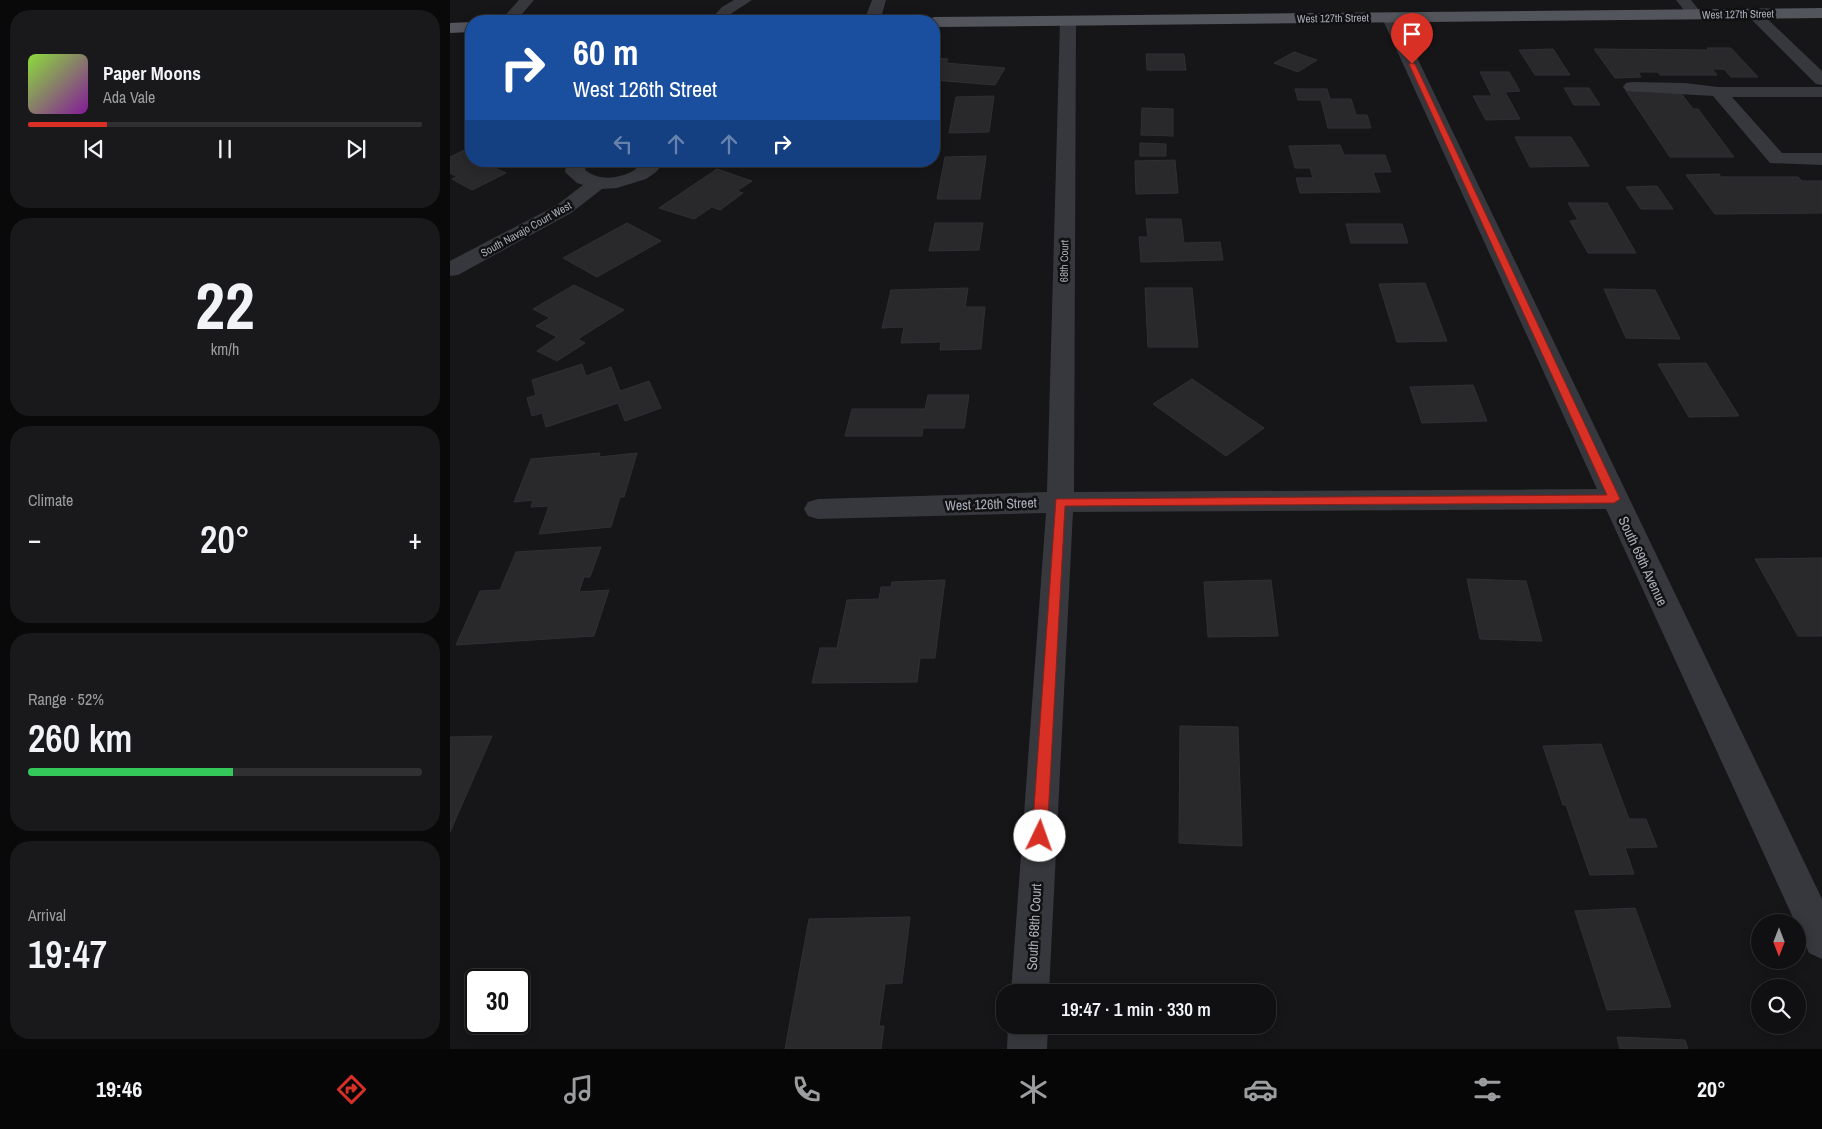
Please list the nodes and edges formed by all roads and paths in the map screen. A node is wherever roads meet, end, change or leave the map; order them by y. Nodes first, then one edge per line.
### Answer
1 (527, 0) edge
2 (745, 0) edge
3 (879, 0) edge
4 (1683, 0) edge
5 (1822, 13) edge
6 (1696, 14) junction
7 (1754, 14) junction
8 (513, 15) edge
9 (722, 15) edge
10 (874, 15) edge
11 (1390, 18) junction
12 (1068, 21) junction
13 (940, 22) edge
14 (465, 27) edge
15 (450, 28) edge
16 (1822, 80) edge
17 (1632, 87) dead end
18 (1718, 92) junction
19 (1822, 92) edge
20 (1822, 159) edge
21 (576, 167) edge
22 (651, 167) edge
23 (598, 183) junction
24 (450, 270) edge
25 (1614, 499) junction
26 (1060, 502) junction
27 (818, 509) dead end
28 (1822, 940) edge
29 (1030, 984) edge
30 (1027, 1034) edge
31 (1026, 1049) edge

1 - 8 street
2 - 9 street
3 - 10 street
4 - 6 street
5 - 7 main road, West 127th Street
6 - 7 main road, West 127th Street
6 - 11 main road, West 127th Street
7 - 16 street
11 - 12 main road, West 127th Street
11 - 25 street, South 69th Avenue
12 - 13 main road, West 127th Street
12 - 26 street, 68th Court
14 - 15 main road
17 - 18 street
18 - 19 street
18 - 20 street
21 - 23 street
22 - 23 street
23 - 24 street, South Navajo Court West
25 - 26 street, West 126th Street
25 - 28 street, South 69th Avenue
26 - 27 street, West 126th Street
26 - 29 street, South 68th Court
30 - 31 street

